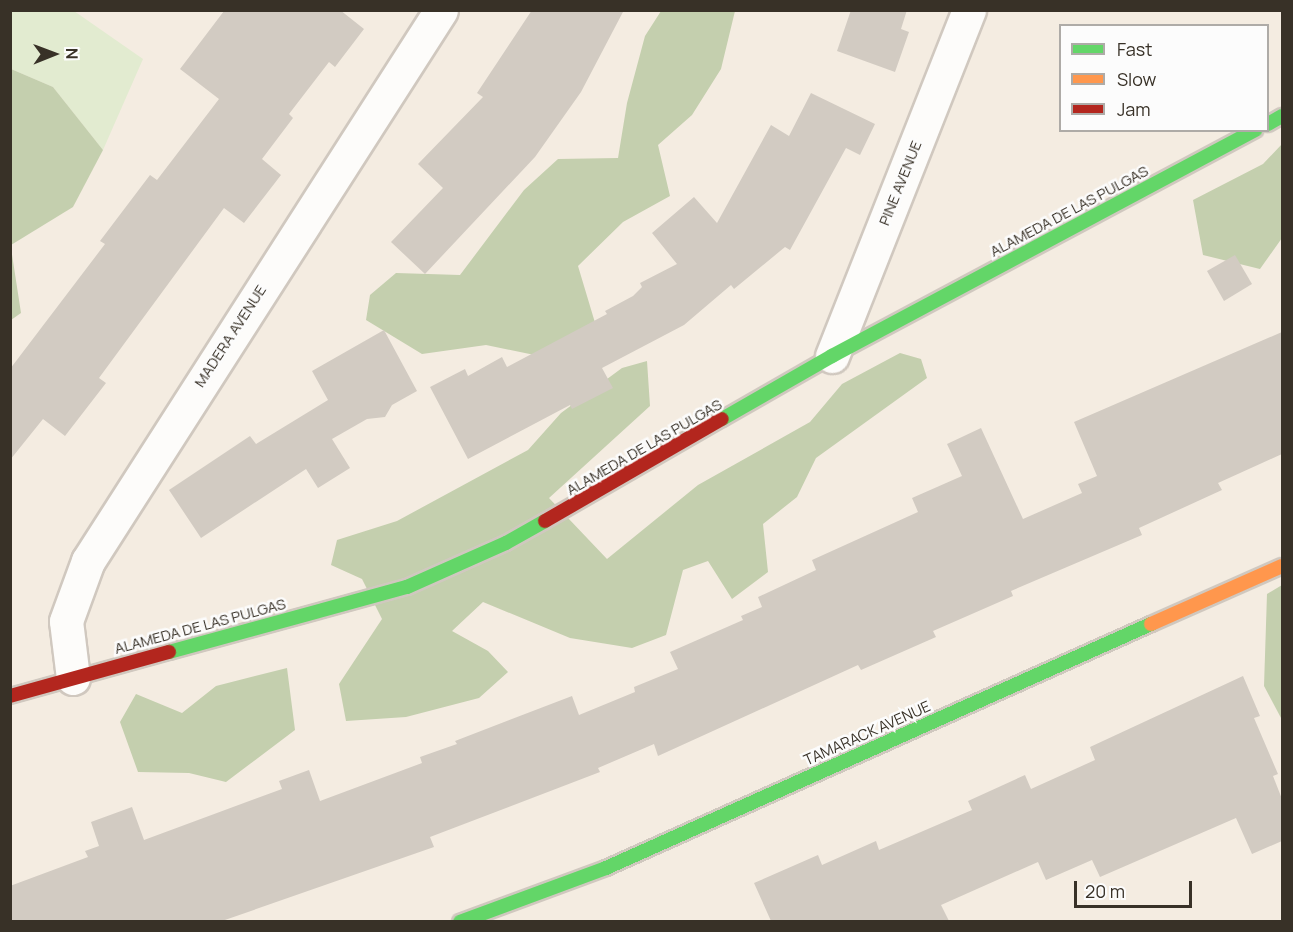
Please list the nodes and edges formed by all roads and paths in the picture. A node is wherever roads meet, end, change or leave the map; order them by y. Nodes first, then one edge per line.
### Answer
1 (441, 10) edge
2 (969, 10) edge
3 (1251, 132) edge
4 (832, 356) junction
5 (1282, 566) edge
6 (72, 678) junction
7 (10, 696) edge
8 (460, 921) edge

1 - 6 street, MADERA AVENUE
2 - 4 street, PINE AVENUE
3 - 4 main road, ALAMEDA DE LAS PULGAS
4 - 6 main road, ALAMEDA DE LAS PULGAS
5 - 8 main road, TAMARACK AVENUE
6 - 7 main road, ALAMEDA DE LAS PULGAS

